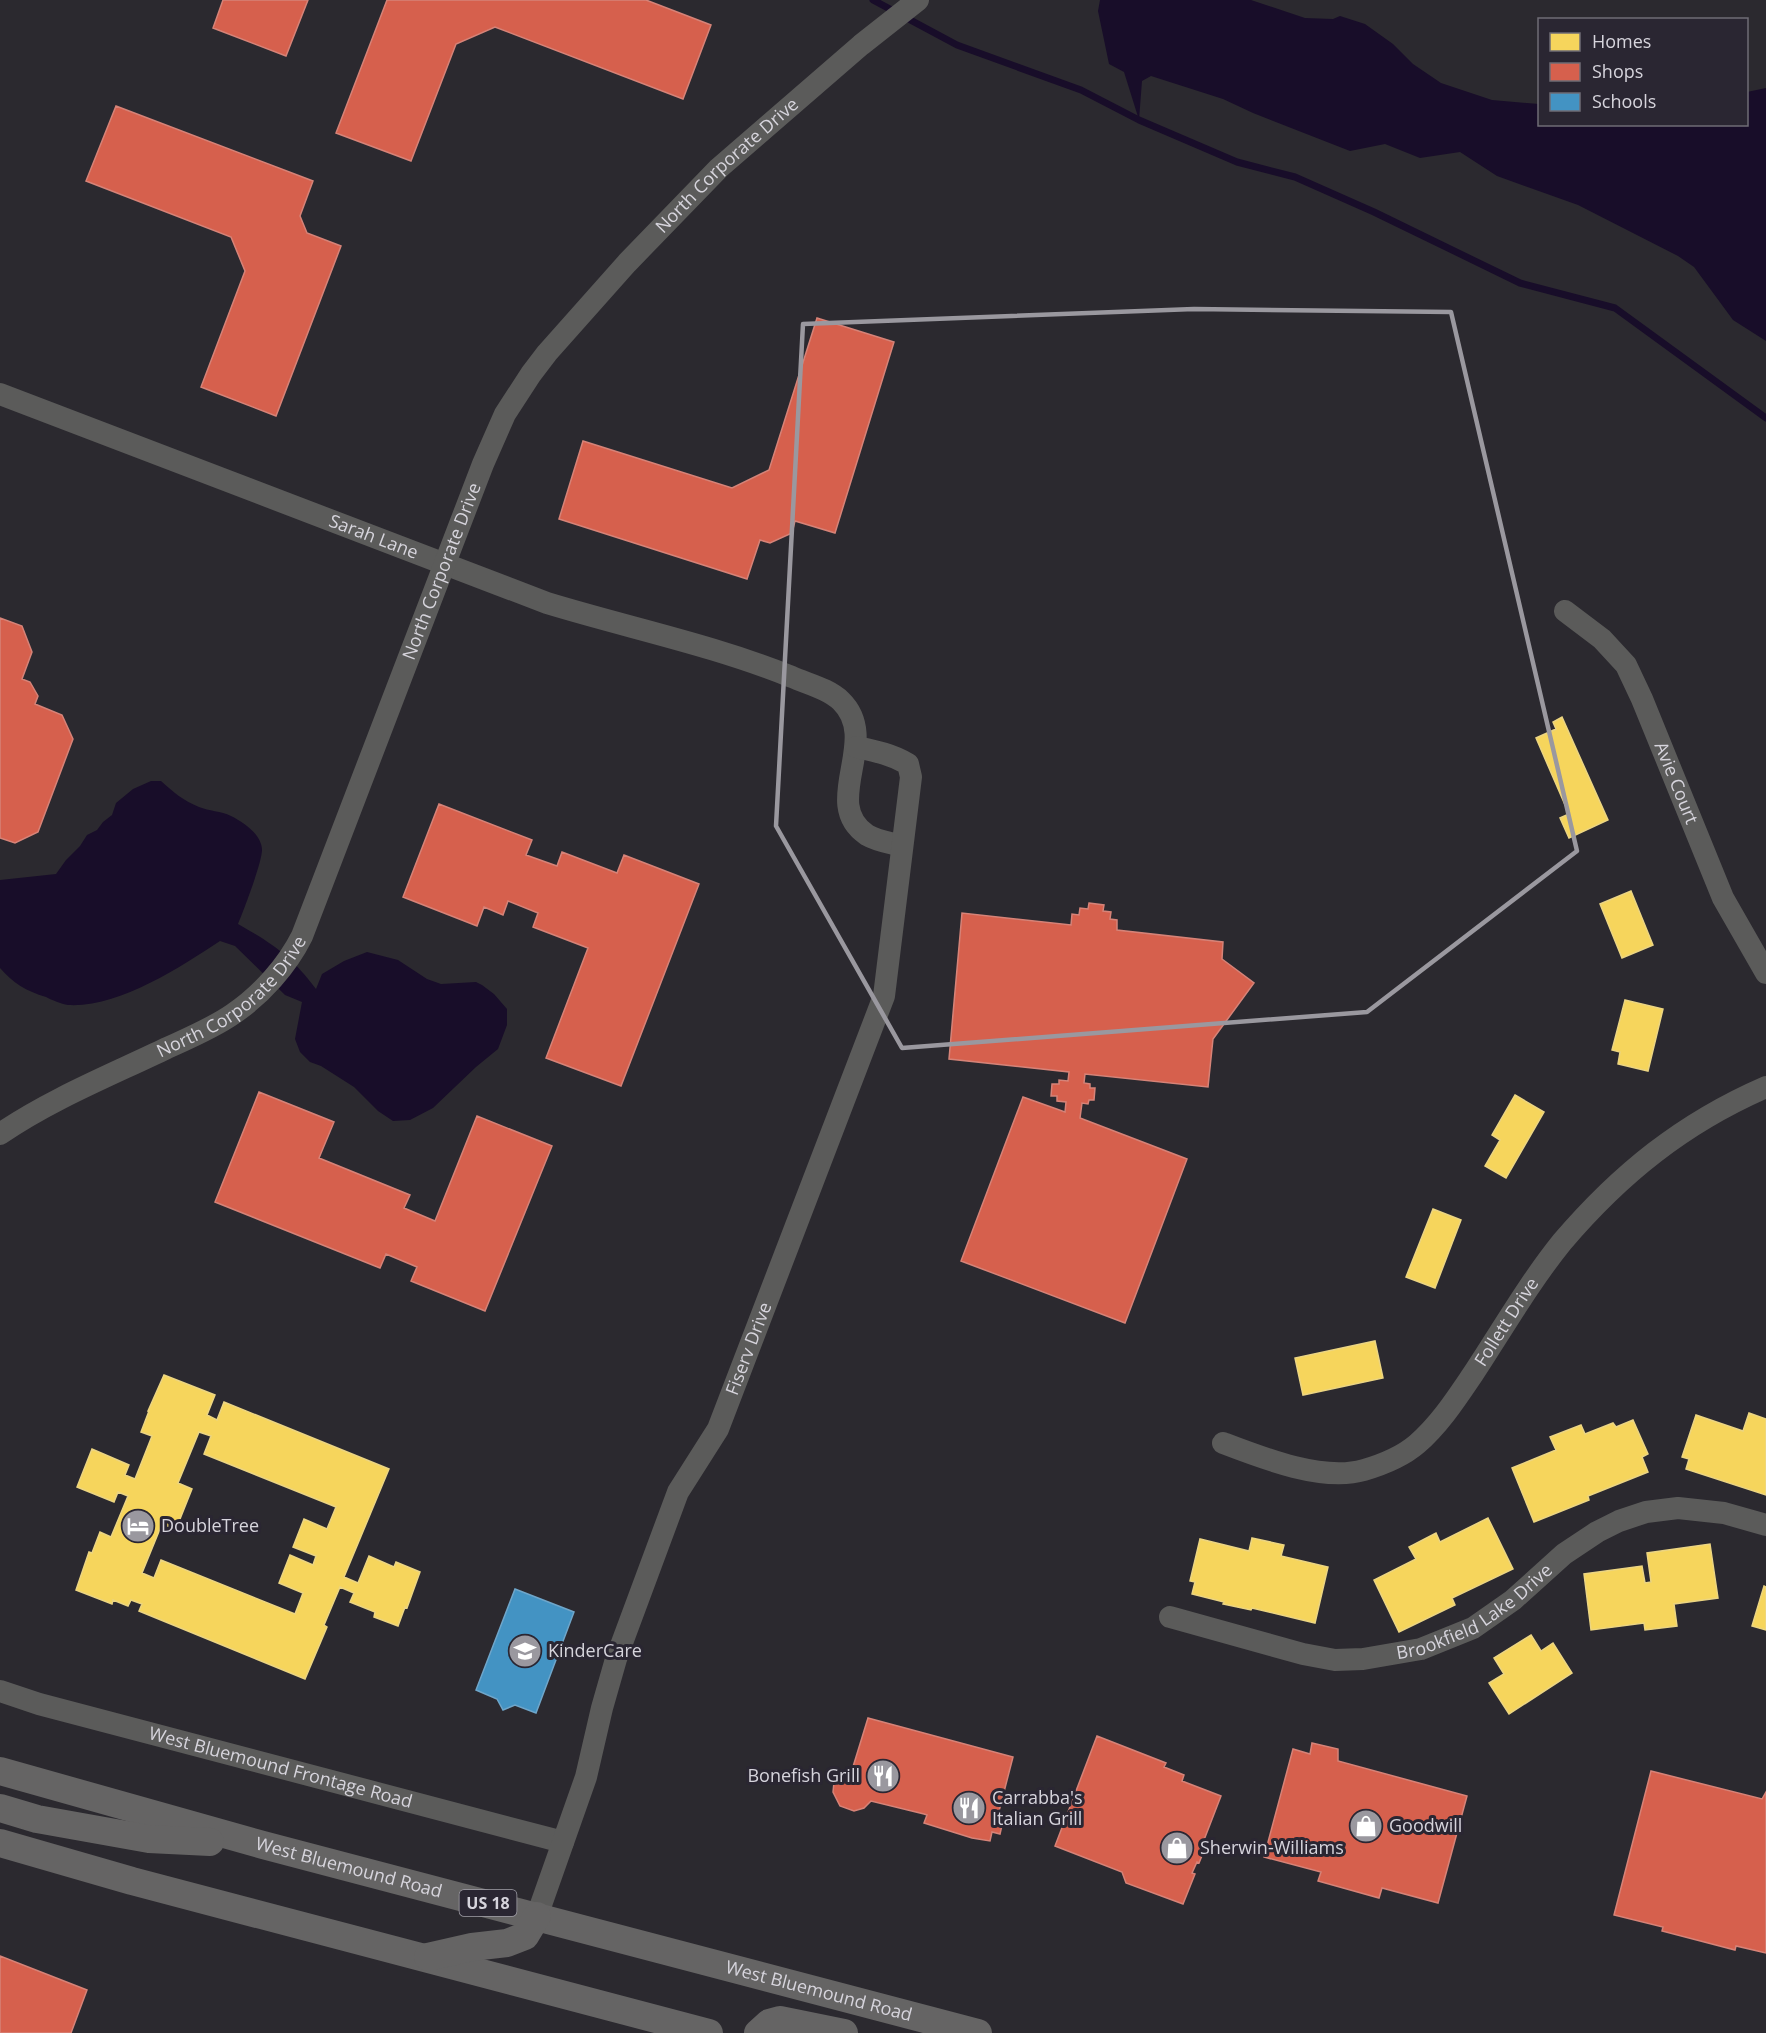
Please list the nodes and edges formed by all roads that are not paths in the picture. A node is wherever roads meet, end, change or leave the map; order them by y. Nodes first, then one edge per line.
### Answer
1 (918, 0) edge
2 (0, 394) edge
3 (444, 563) junction
4 (1564, 611) dead end
5 (856, 747) junction
6 (902, 846) junction
7 (1766, 973) edge
8 (1766, 1087) edge
9 (0, 1134) edge
10 (1223, 1443) dead end
11 (1766, 1525) edge
12 (1170, 1617) dead end
13 (0, 1691) edge
14 (0, 1771) edge
15 (0, 1808) edge
16 (563, 1842) junction
17 (0, 1843) edge
18 (263, 1845) junction
19 (537, 1916) junction
20 (426, 1958) junction
21 (708, 2033) edge
22 (758, 2033) edge
23 (844, 2033) edge
24 (978, 2033) edge

1 - 3 street, North Corporate Drive
2 - 3 street, Sarah Lane
3 - 5 street, Sarah Lane
3 - 9 street, North Corporate Drive
4 - 7 street, Avie Court
5 - 6 street
5 - 6 street, Fiserv Drive
6 - 16 street, Fiserv Drive
8 - 10 street, Follett Drive
11 - 12 street, Brookfield Lake Drive
13 - 16 street, West Bluemound Frontage Road
14 - 18 main road, West Bluemound Road / US 18
15 - 18 main road
16 - 19 street, Fiserv Drive
17 - 20 main road
18 - 19 main road, West Bluemound Road / US 18
19 - 20 main road
19 - 24 main road, West Bluemound Road / US 18
20 - 21 main road
22 - 23 main road

